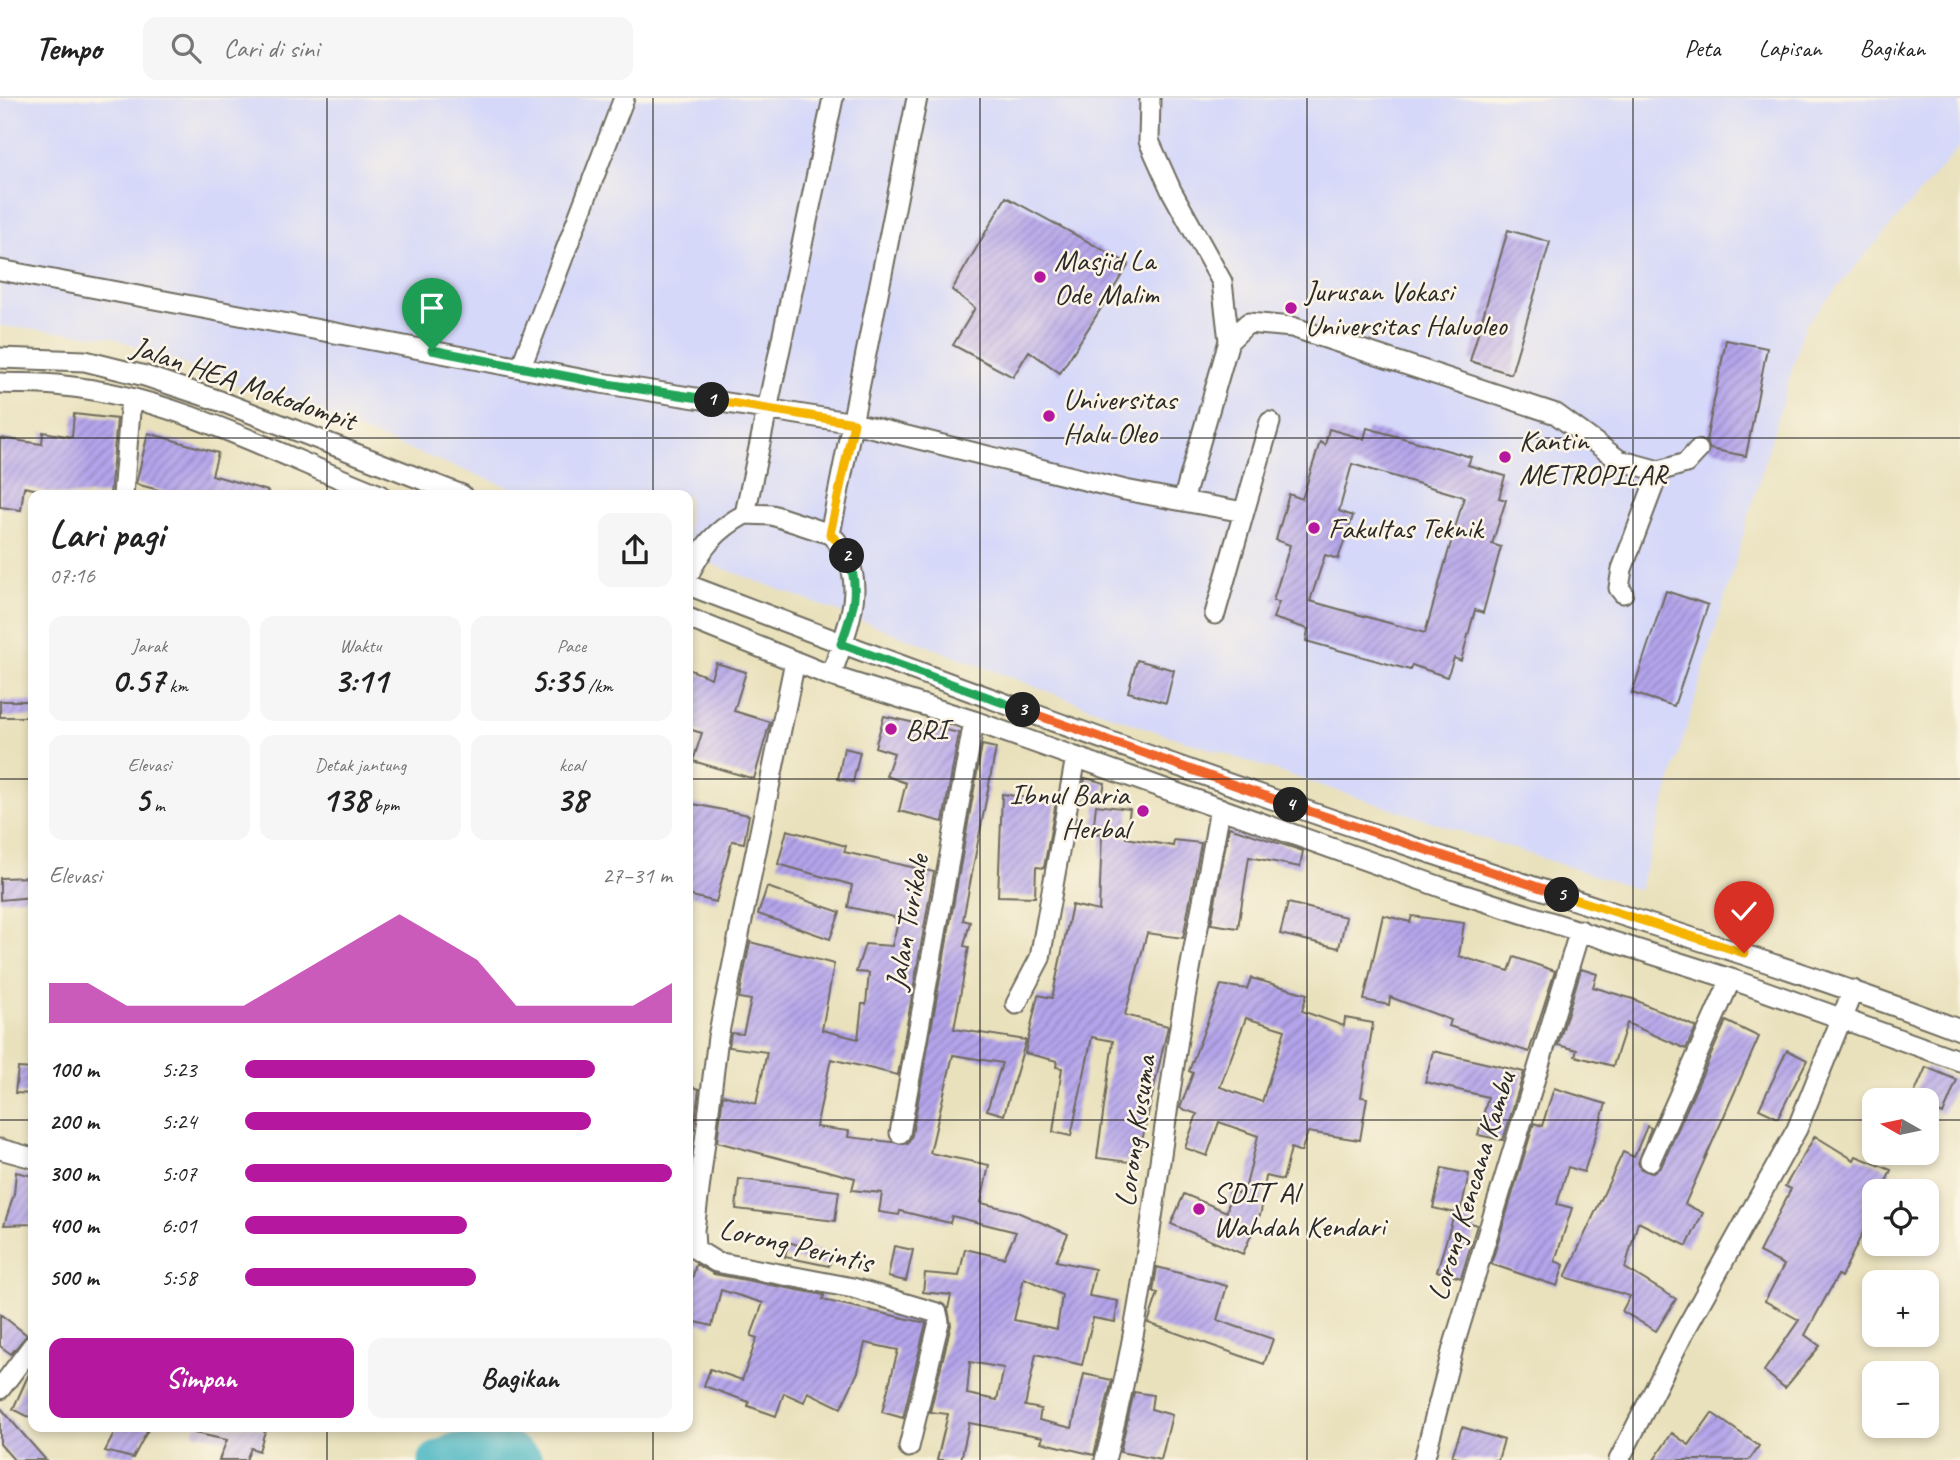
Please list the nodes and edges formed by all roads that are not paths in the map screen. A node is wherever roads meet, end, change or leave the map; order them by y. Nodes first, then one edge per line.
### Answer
1 (624, 98) edge
2 (833, 98) edge
3 (917, 98) edge
4 (1150, 98) edge
5 (0, 270) edge
6 (1229, 341) junction
7 (0, 358) edge
8 (521, 367) junction
9 (0, 383) edge
10 (131, 399) junction
11 (767, 408) junction
12 (1270, 422) dead end
13 (854, 423) junction
14 (341, 448) junction
15 (1698, 450) dead end
16 (1659, 471) junction
17 (327, 474) junction
18 (124, 490) edge
19 (367, 490) edge
20 (449, 490) edge
21 (1183, 501) junction
22 (1244, 512) junction
23 (745, 514) junction
24 (830, 534) junction
25 (693, 565) edge
26 (693, 587) edge
27 (1623, 593) dead end
28 (736, 603) junction
29 (1215, 614) dead end
30 (693, 620) edge
31 (725, 632) junction
32 (841, 644) junction
33 (795, 661) junction
34 (831, 676) junction
35 (974, 721) junction
36 (1076, 757) junction
37 (1220, 808) junction
38 (1342, 822) junction
39 (1334, 849) junction
40 (1580, 930) junction
41 (1731, 979) junction
42 (1853, 990) junction
43 (1016, 1004) dead end
44 (1843, 1017) junction
45 (1960, 1030) edge
46 (1960, 1060) edge
47 (900, 1133) dead end
48 (0, 1149) edge
49 (28, 1157) edge
50 (1650, 1161) dead end
51 (28, 1352) edge
52 (0, 1389) edge
53 (909, 1447) dead end
54 (1105, 1460) edge
55 (1424, 1460) edge
56 (1619, 1460) edge

1 - 8 street
2 - 11 street
3 - 13 street
4 - 6 street
5 - 8 street
6 - 16 street
6 - 21 street
7 - 14 street, Jalan HEA Mokodompit
8 - 11 street
9 - 10 street, Jalan HEA Mokodompit
10 - 17 street, Jalan HEA Mokodompit
10 - 18 street
11 - 13 street
11 - 23 street
12 - 22 street
13 - 21 street
13 - 24 street
14 - 17 street
14 - 20 street, Jalan HEA Mokodompit
15 - 16 street
16 - 27 street
17 - 19 street, Jalan HEA Mokodompit
21 - 22 street
22 - 29 street
23 - 24 street
23 - 25 street
24 - 32 street
26 - 28 street
28 - 31 street
28 - 32 street
30 - 31 street
31 - 33 street
32 - 34 street
32 - 38 street
33 - 34 street
33 - 53 street, Lorong Perintis
34 - 35 street
35 - 36 street
35 - 47 street, Jalan Turikale
36 - 37 street
36 - 43 street
37 - 39 street
37 - 54 street, Lorong Kusuma
38 - 39 street
38 - 42 street
39 - 40 street
40 - 41 street
40 - 55 street, Lorong Kencana Kambu
41 - 44 street
41 - 50 street
42 - 44 street
42 - 45 street
44 - 46 street
44 - 56 street
48 - 49 street
51 - 52 street

